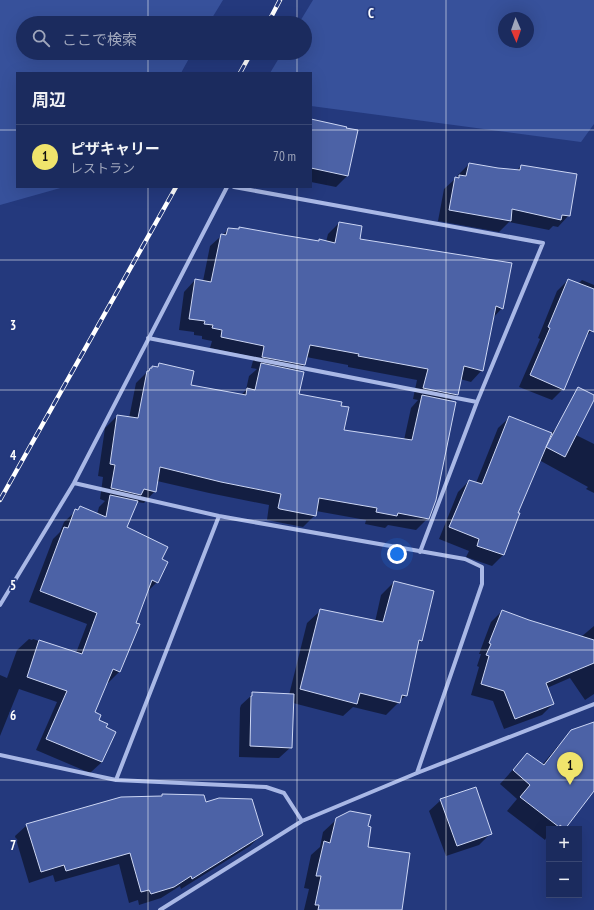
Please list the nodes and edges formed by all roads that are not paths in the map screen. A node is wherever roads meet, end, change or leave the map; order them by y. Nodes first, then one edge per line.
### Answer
1 (226, 188) edge
2 (240, 188) edge
3 (148, 338) junction
4 (477, 402) junction
5 (74, 483) junction
6 (219, 516) junction
7 (420, 552) junction
8 (0, 605) edge
9 (594, 704) edge
10 (0, 755) edge
11 (417, 772) junction
12 (116, 780) junction
13 (302, 821) junction
14 (160, 910) edge

1 - 3 street
2 - 4 street
3 - 4 street
3 - 5 street
4 - 7 street
5 - 6 street
5 - 8 street
6 - 7 street
6 - 12 street
7 - 11 street
9 - 11 street
10 - 12 street
11 - 13 street
12 - 13 street
13 - 14 street

